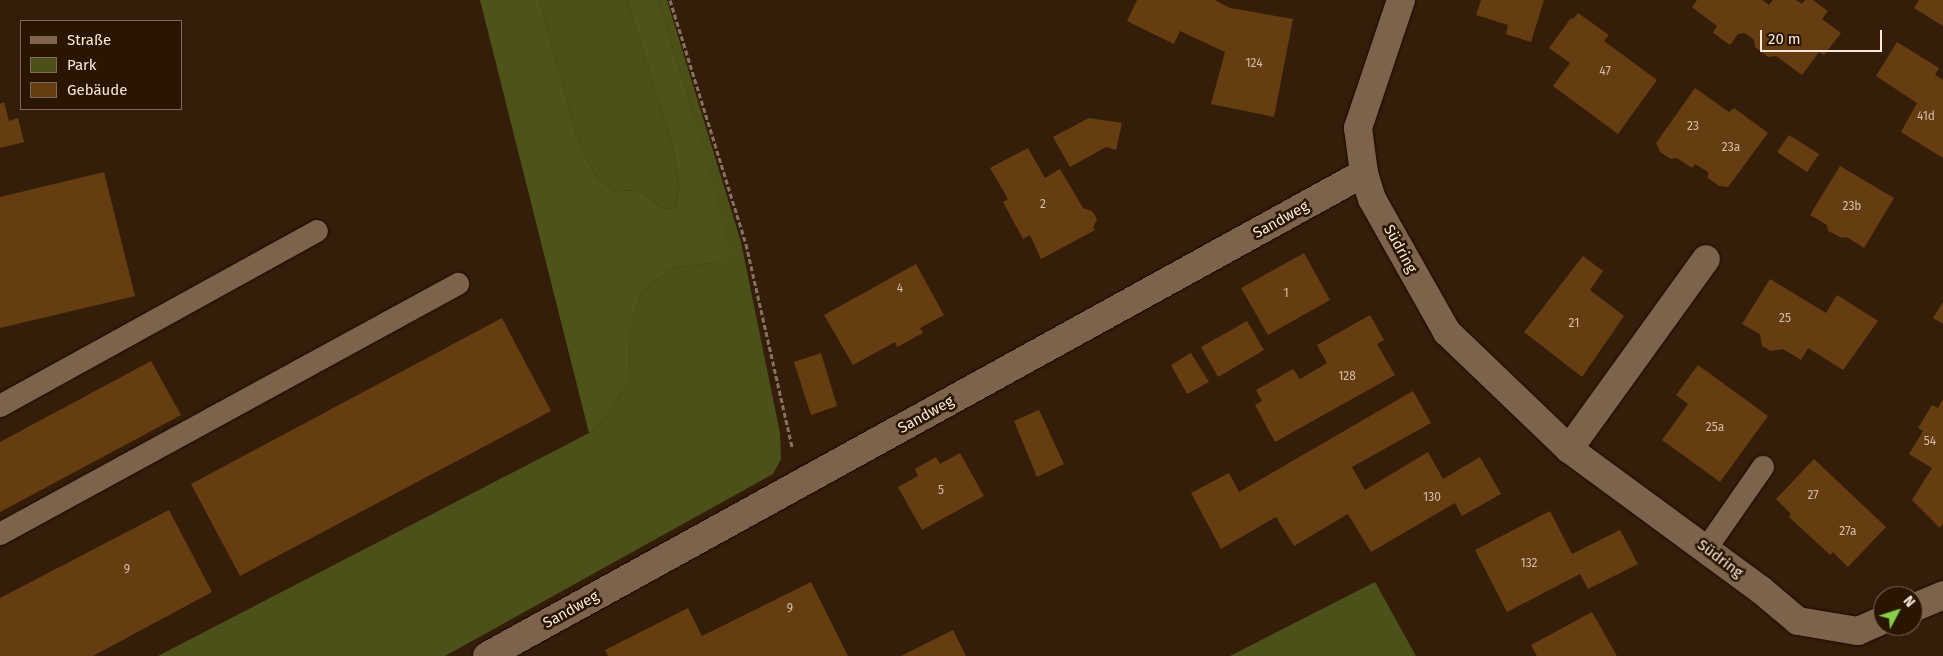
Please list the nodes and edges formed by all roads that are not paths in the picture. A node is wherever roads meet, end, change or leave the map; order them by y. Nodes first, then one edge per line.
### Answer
1 (1401, 0) edge
2 (1364, 173) junction
3 (317, 230) dead end
4 (1706, 259) dead end
5 (458, 284) dead end
6 (0, 406) edge
7 (1569, 449) junction
8 (1763, 467) dead end
9 (0, 534) edge
10 (1706, 549) junction
11 (1943, 596) edge
12 (1923, 604) edge
13 (1873, 624) edge
14 (487, 656) edge

1 - 2 street, Südring
2 - 7 street, Südring
2 - 14 street, Sandweg
3 - 6 lane
4 - 7 street
5 - 9 lane
7 - 10 street, Südring
8 - 10 lane
10 - 13 street, Südring
11 - 12 street

